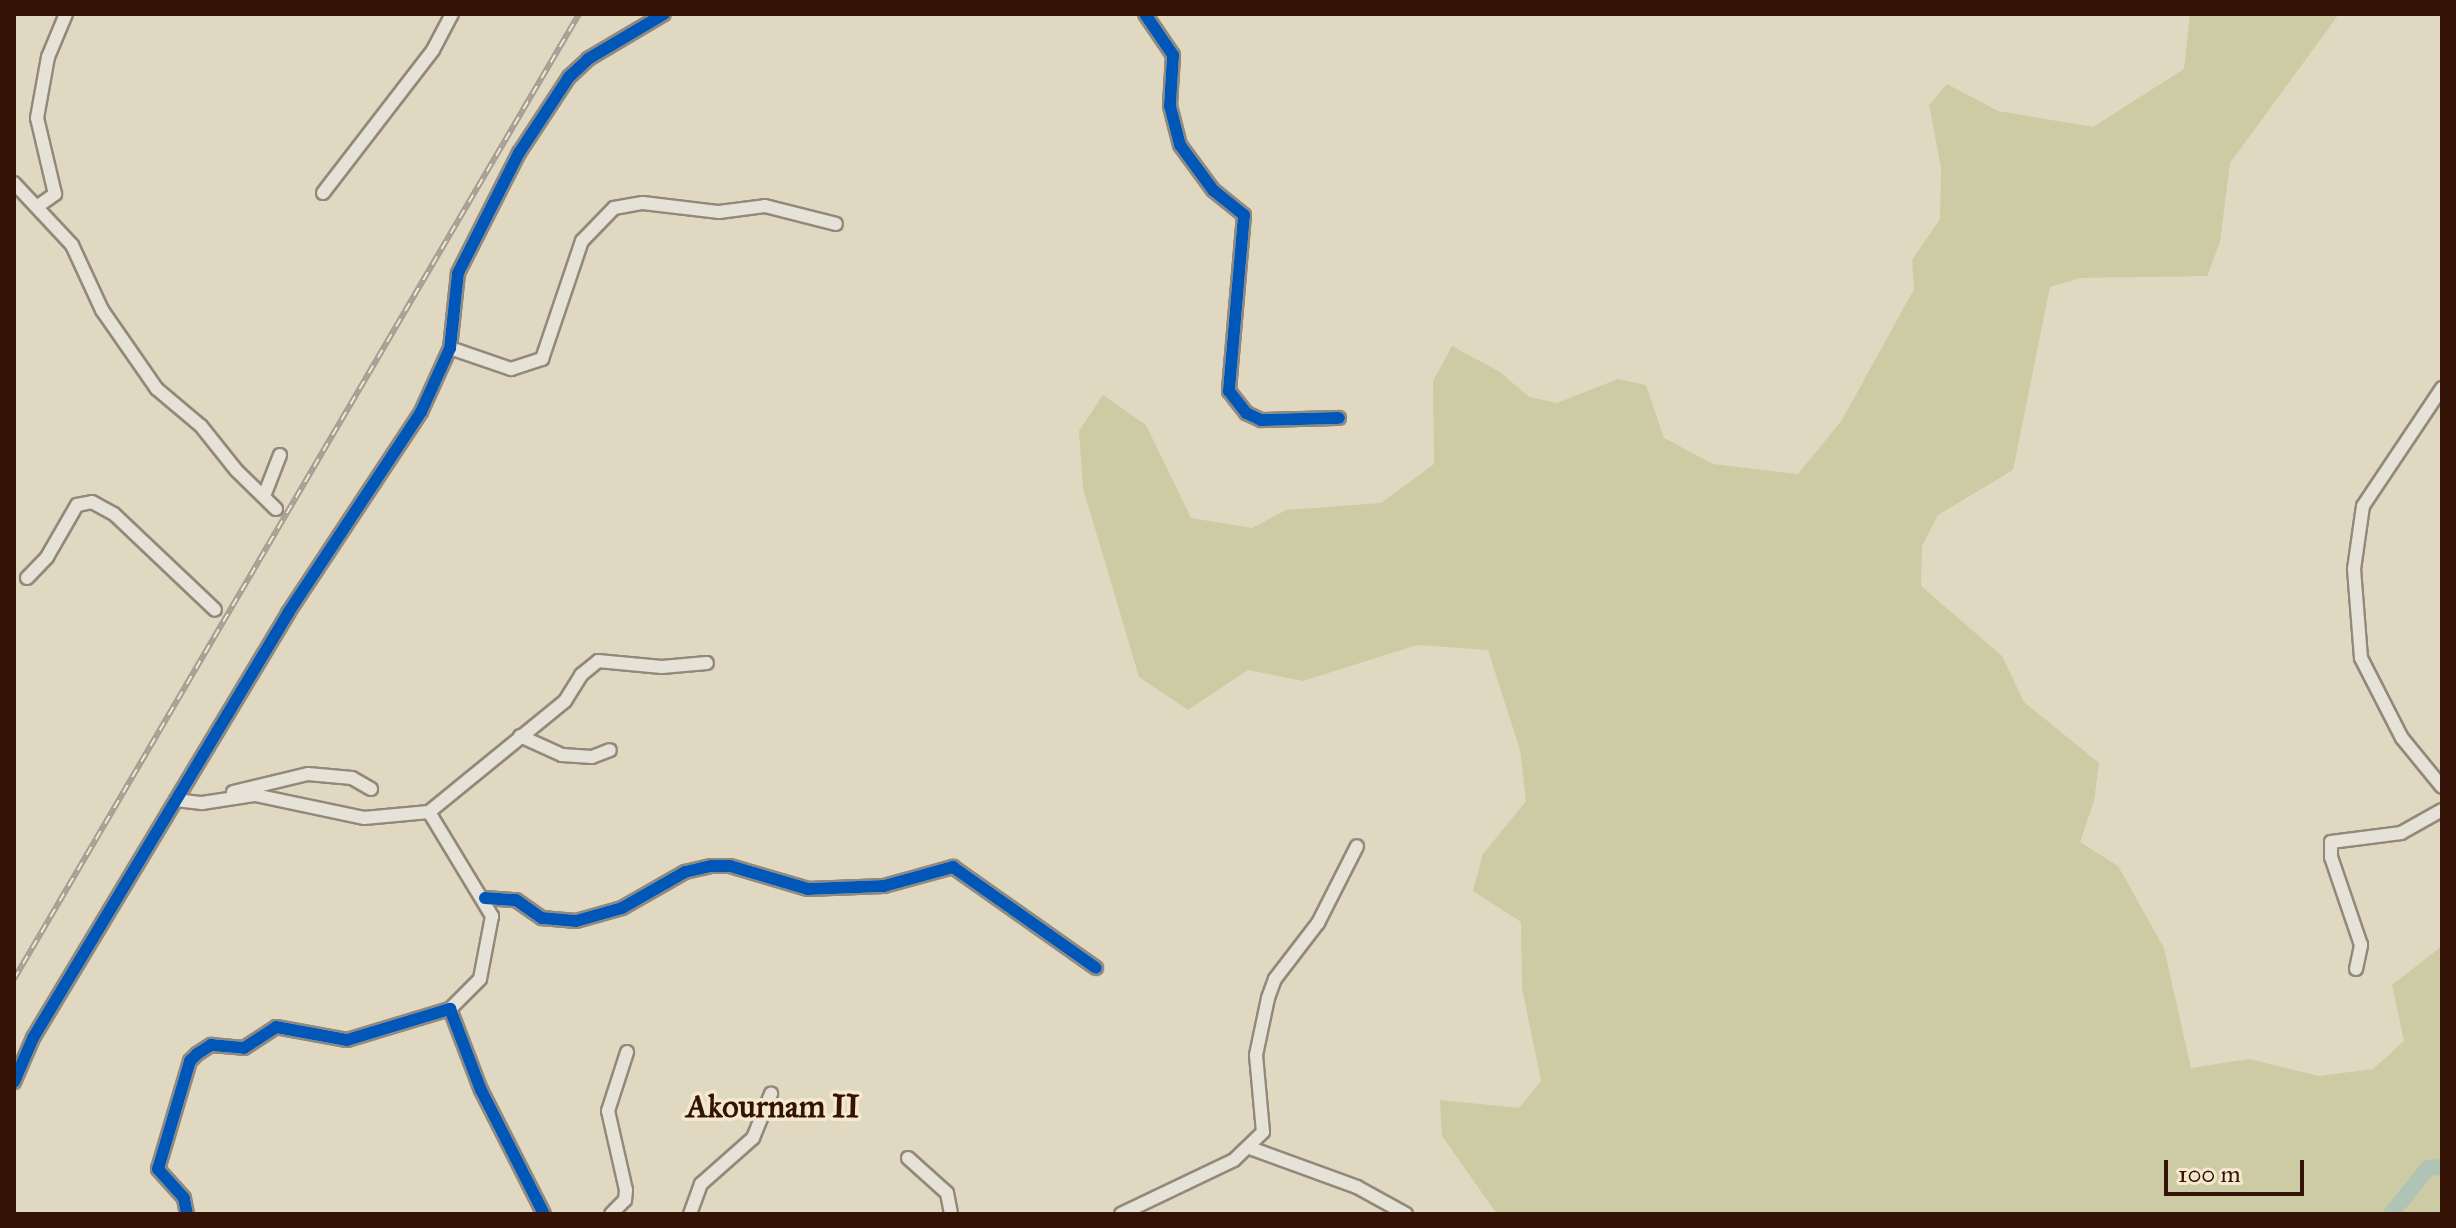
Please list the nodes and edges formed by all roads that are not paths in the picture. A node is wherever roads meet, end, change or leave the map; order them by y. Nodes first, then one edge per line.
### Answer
1 (66, 14) edge
2 (452, 14) edge
3 (664, 14) edge
4 (1145, 14) edge
5 (14, 183) edge
6 (323, 193) dead end
7 (38, 206) junction
8 (836, 224) dead end
9 (450, 348) junction
10 (2442, 388) edge
11 (1339, 418) dead end
12 (280, 455) dead end
13 (264, 496) junction
14 (276, 509) dead end
15 (27, 578) dead end
16 (215, 610) dead end
17 (707, 663) dead end
18 (520, 736) junction
19 (610, 750) dead end
20 (2442, 787) edge
21 (371, 789) dead end
22 (219, 799) junction
23 (176, 800) junction
24 (2442, 810) edge
25 (429, 812) junction
26 (1357, 846) dead end
27 (485, 898) junction
28 (1096, 968) dead end
29 (2356, 969) dead end
30 (450, 1009) junction
31 (627, 1052) dead end
32 (14, 1082) edge
33 (771, 1094) dead end
34 (1250, 1148) junction
35 (908, 1158) dead end
36 (187, 1214) edge
37 (544, 1214) edge
38 (611, 1214) edge
39 (690, 1214) edge
40 (951, 1214) edge
41 (1121, 1214) edge
42 (1406, 1214) edge

1 - 7 street
2 - 6 street
3 - 9 street
4 - 11 street
5 - 7 street
7 - 13 street
8 - 9 street
9 - 23 street
10 - 20 street
12 - 13 street
13 - 14 street
15 - 16 street
17 - 18 street
18 - 19 street
18 - 25 street
21 - 22 street
22 - 23 street
22 - 25 street
23 - 32 street
24 - 29 street
25 - 27 street
26 - 34 street
27 - 28 street
27 - 30 street
30 - 36 street
30 - 37 street
31 - 38 street
33 - 39 street
34 - 41 street
34 - 42 street
35 - 40 street

